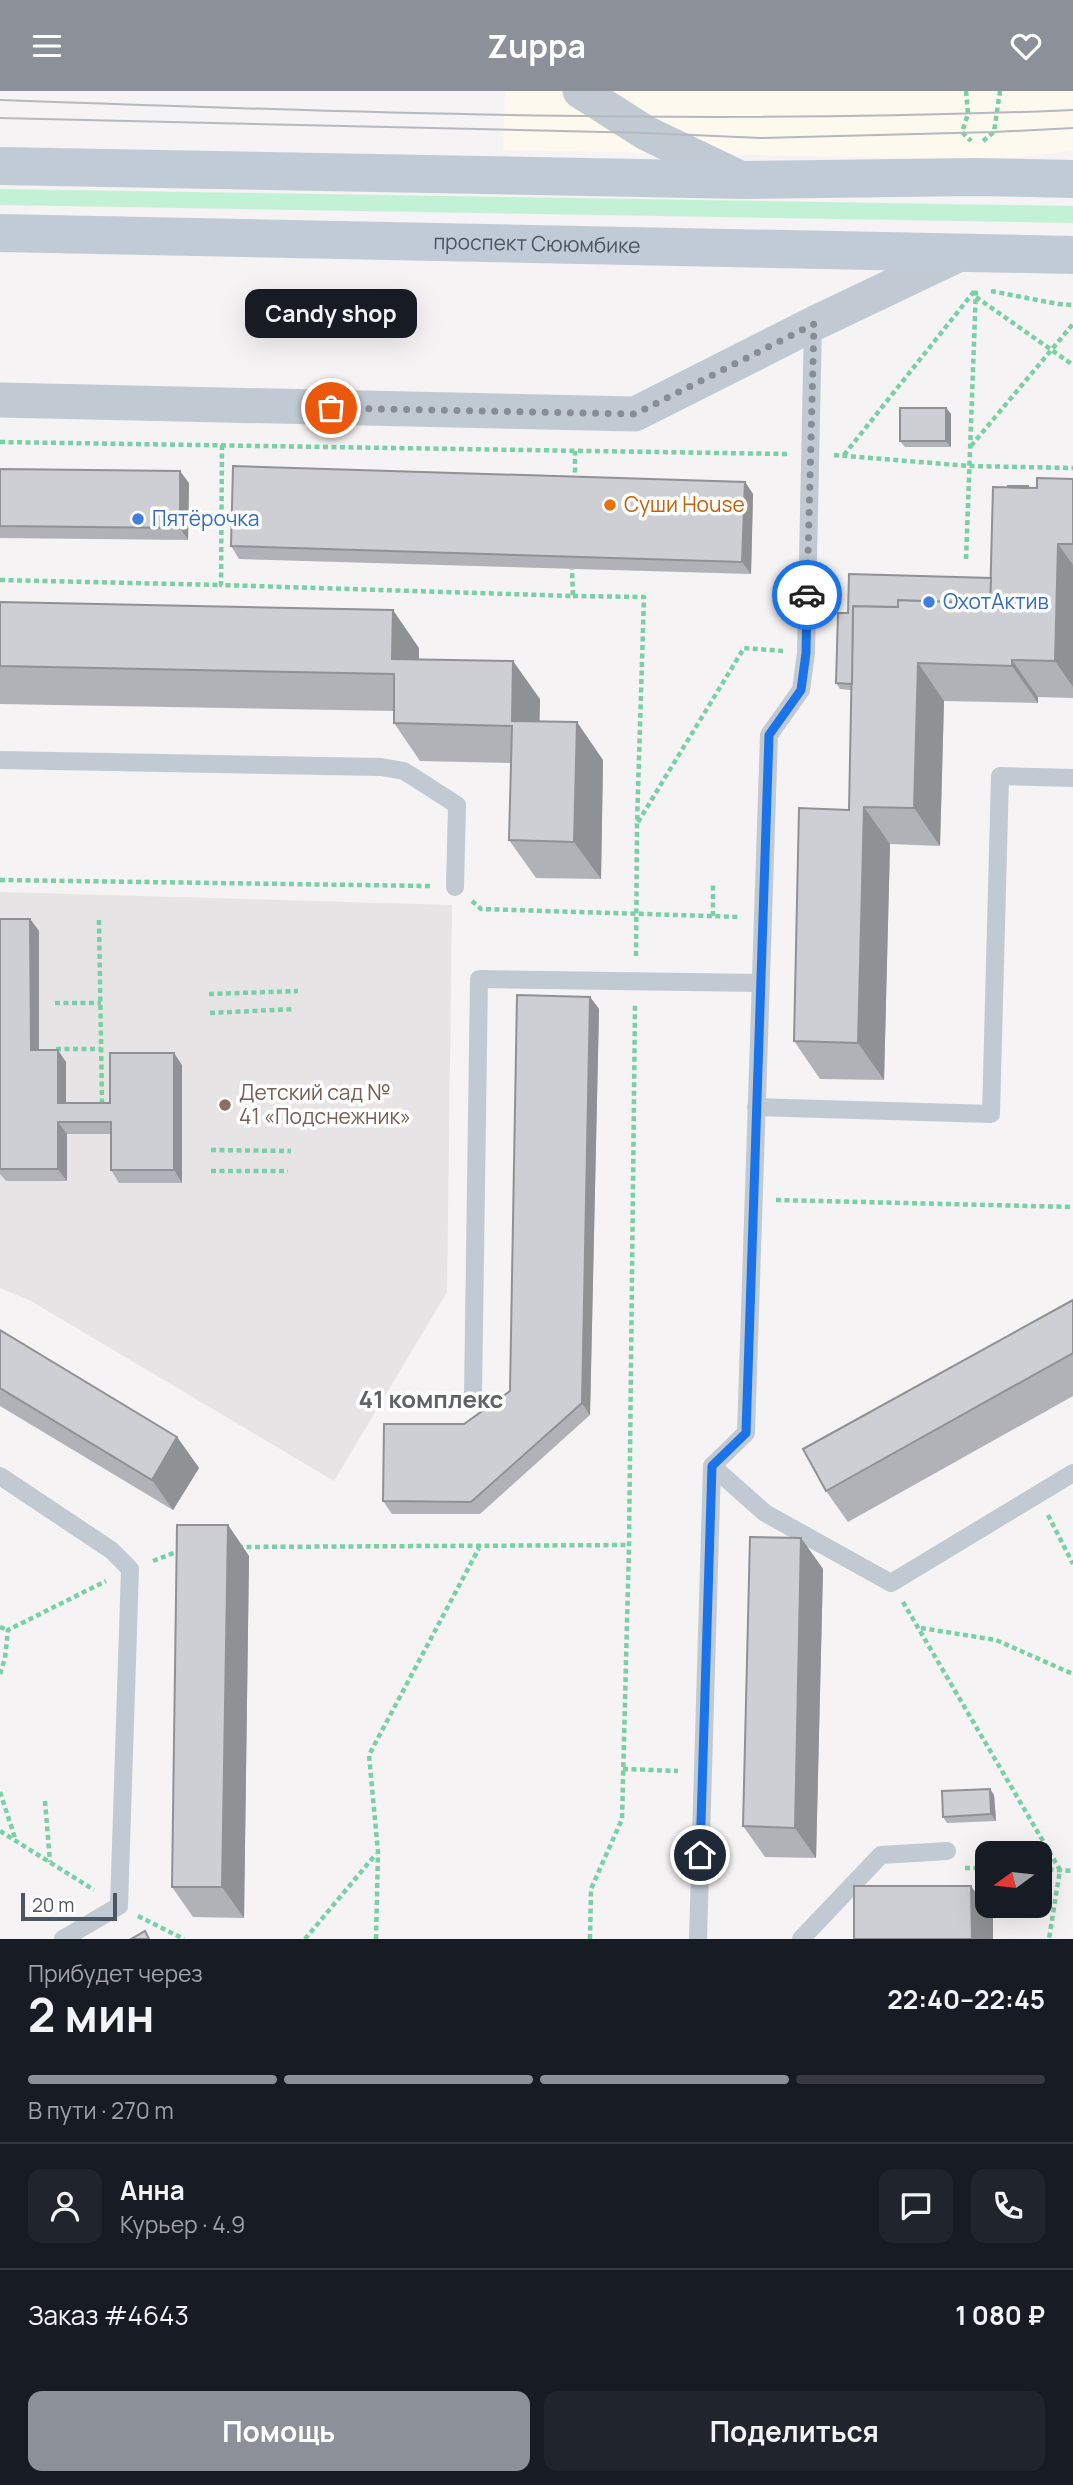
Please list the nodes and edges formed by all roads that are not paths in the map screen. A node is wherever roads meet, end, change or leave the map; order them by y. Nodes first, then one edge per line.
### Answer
1 (580, 91) edge
2 (0, 166) edge
3 (1073, 179) edge
4 (744, 180) junction
5 (0, 233) edge
6 (964, 252) junction
7 (1073, 255) edge
8 (814, 324) junction
9 (0, 400) edge
10 (0, 760) edge
11 (1073, 778) edge
12 (456, 887) road end
13 (760, 983) junction
14 (756, 1107) junction
15 (473, 1394) dead end
16 (712, 1466) junction
17 (1073, 1473) edge
18 (0, 1476) edge
19 (947, 1851) dead end
20 (63, 1939) edge
21 (698, 1939) edge
22 (801, 1939) edge

1 - 4 street
2 - 4 main road
3 - 4 main road
5 - 6 main road, проспект Сююмбике
6 - 7 main road, проспект Сююмбике
6 - 8 street
8 - 9 street
8 - 13 lane
10 - 12 lane
11 - 14 lane
13 - 14 lane
13 - 15 lane
14 - 16 lane
16 - 17 lane
16 - 21 lane
18 - 20 lane
19 - 22 lane

